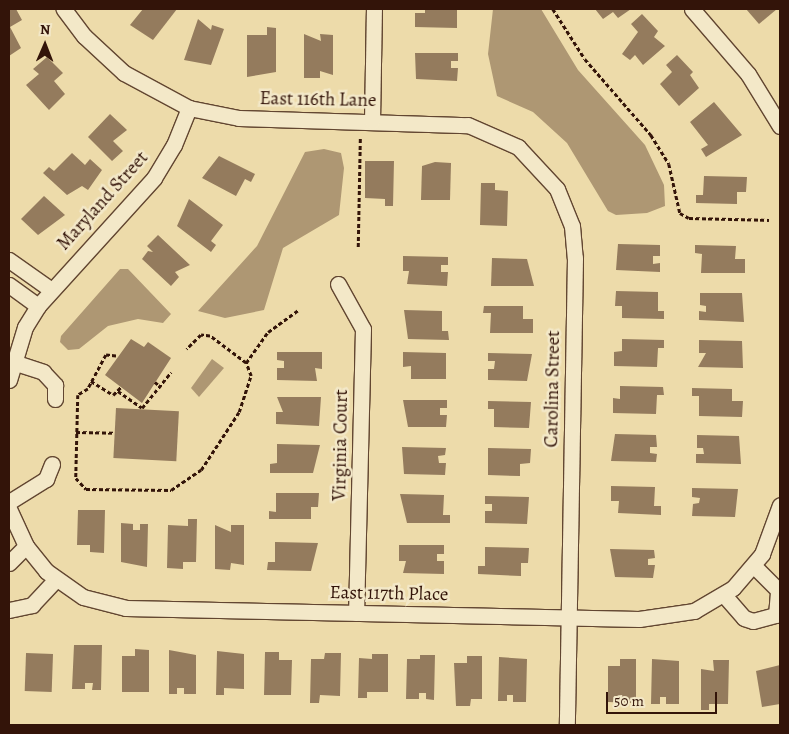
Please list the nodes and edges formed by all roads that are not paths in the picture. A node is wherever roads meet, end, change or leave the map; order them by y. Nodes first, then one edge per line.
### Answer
1 (64, 9) edge
2 (374, 9) edge
3 (692, 9) edge
4 (189, 108) junction
5 (372, 121) junction
6 (448, 122) joint
7 (780, 126) edge
8 (9, 260) edge
9 (338, 284) dead end
10 (9, 285) edge
11 (50, 289) junction
12 (38, 306) junction
13 (13, 362) junction
14 (9, 380) edge
15 (55, 399) dead end
16 (52, 464) dead end
17 (9, 502) edge
18 (780, 505) edge
19 (9, 509) edge
20 (26, 546) junction
21 (9, 563) edge
22 (754, 566) junction
23 (56, 579) junction
24 (724, 594) junction
25 (9, 610) edge
26 (356, 613) junction
27 (569, 618) junction
28 (566, 725) edge

1 - 4 street
2 - 5 street
3 - 7 street
4 - 5 street, East 116th Lane
4 - 11 street, Maryland Street
5 - 6 street, East 116th Lane
6 - 27 street, Carolina Street
8 - 11 street
9 - 26 street, Virginia Court
10 - 12 street
11 - 12 street, Maryland Street
12 - 13 street, Maryland Street
13 - 14 street, Maryland Street
13 - 15 street
16 - 17 street
18 - 22 street, East 117th Place
19 - 20 street
20 - 21 street
20 - 23 street
22 - 24 street, East 117th Place
22 - 24 street
23 - 25 street
23 - 26 street, East 117th Place
24 - 27 street, East 117th Place
26 - 27 street, East 117th Place
27 - 28 street, Carolina Street

